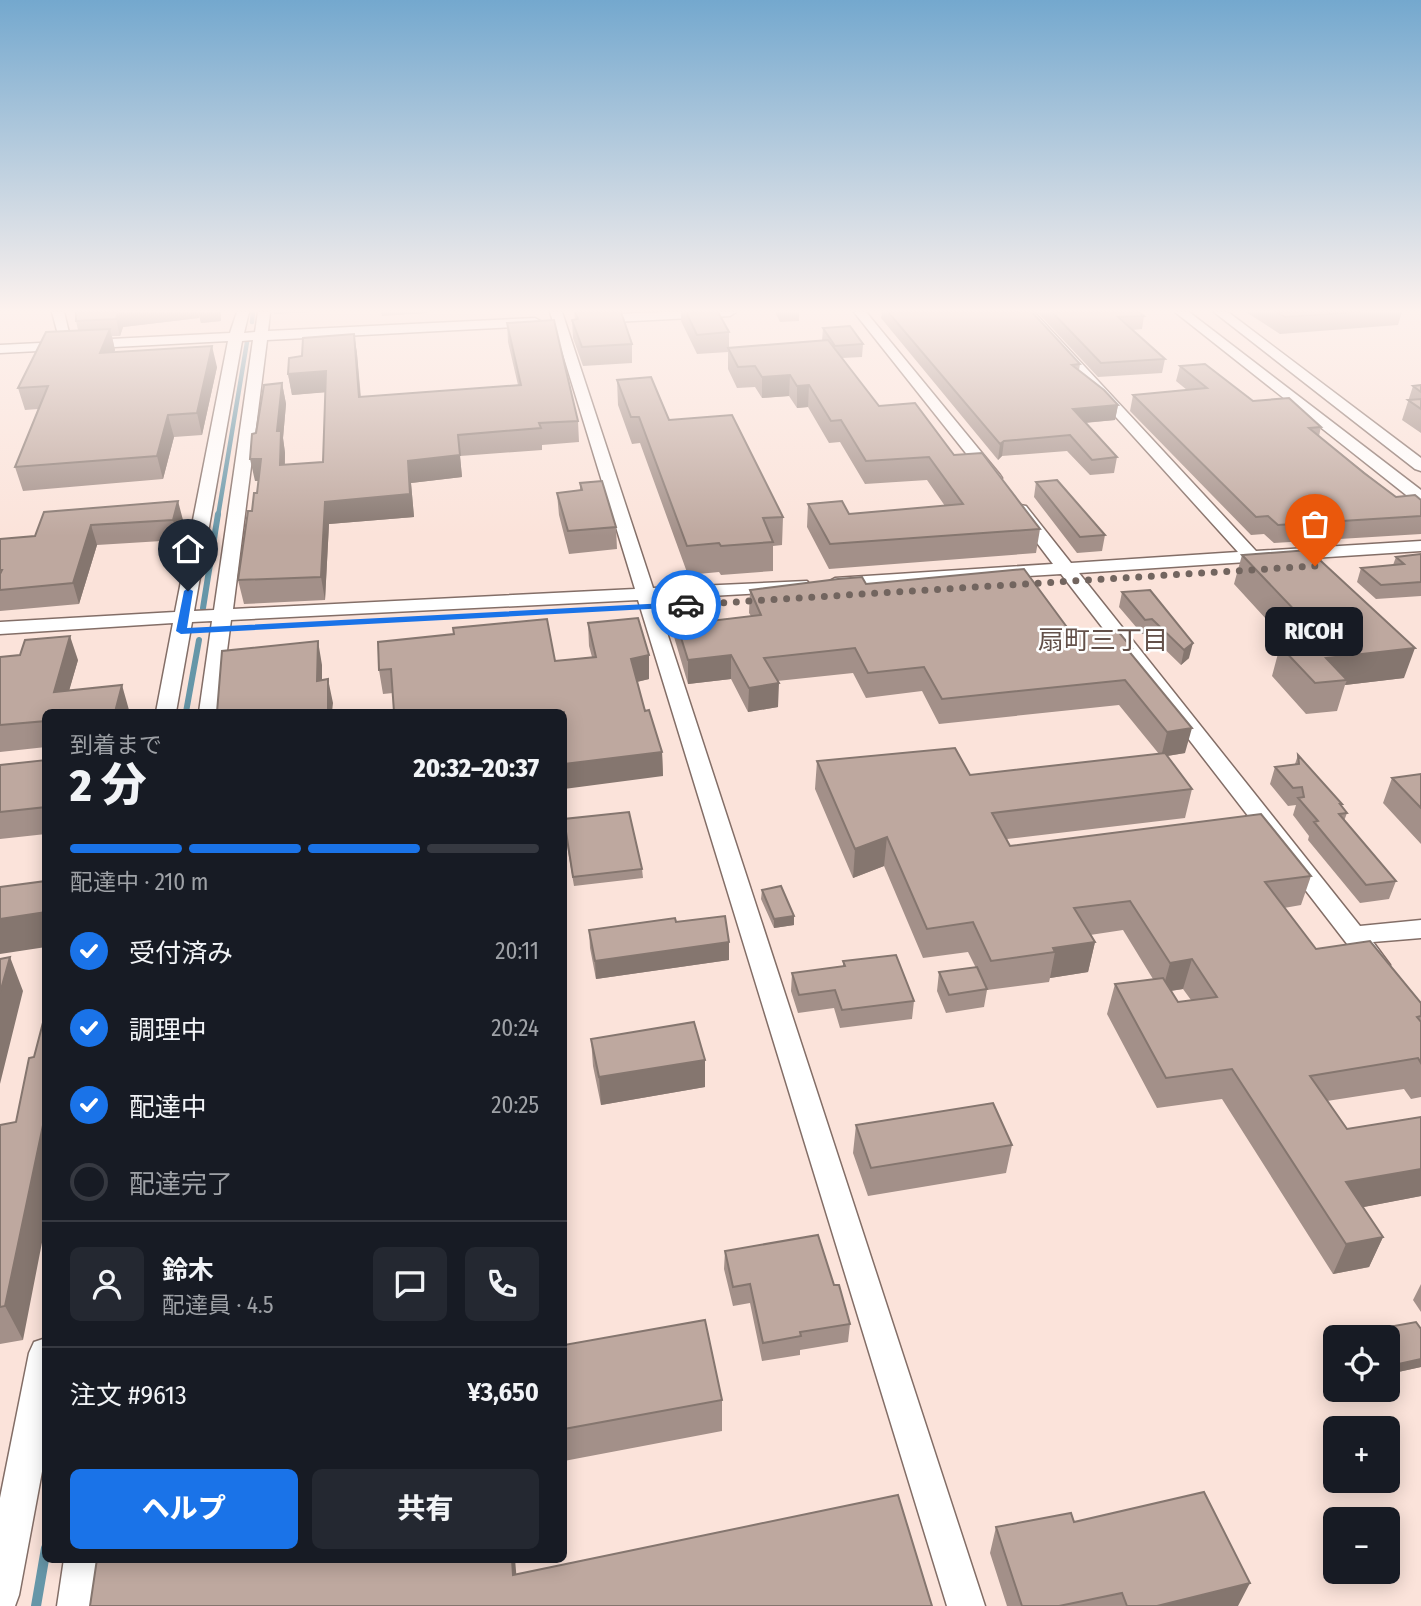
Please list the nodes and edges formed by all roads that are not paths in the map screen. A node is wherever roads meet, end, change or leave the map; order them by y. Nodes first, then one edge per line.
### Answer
1 (226, 387) edge
2 (253, 387) edge
3 (588, 387) edge
4 (920, 387) edge
5 (1096, 387) edge
6 (1278, 387) edge
7 (1318, 387) edge
8 (1421, 466) edge
9 (1421, 498) edge
10 (1421, 546) edge
11 (1421, 559) edge
12 (1257, 563) junction
13 (1072, 575) junction
14 (646, 601) junction
15 (222, 621) junction
16 (183, 623) junction
17 (0, 628) edge
18 (0, 642) edge
19 (167, 709) edge
20 (209, 709) edge
21 (1421, 929) edge
22 (1353, 935) junction
23 (1387, 978) edge
24 (42, 1374) edge
25 (82, 1563) edge
26 (0, 1595) edge
27 (76, 1606) edge
28 (966, 1606) edge

1 - 16 street
2 - 15 street
3 - 14 street
4 - 13 street
5 - 12 street
6 - 9 street
7 - 8 street
10 - 12 street
11 - 12 street
12 - 13 street
13 - 14 street
13 - 14 street
13 - 22 street
14 - 15 street
14 - 28 street
15 - 16 street
15 - 20 street
16 - 17 street
16 - 18 street
16 - 19 street
21 - 22 street
22 - 23 street
24 - 26 street
25 - 27 street

